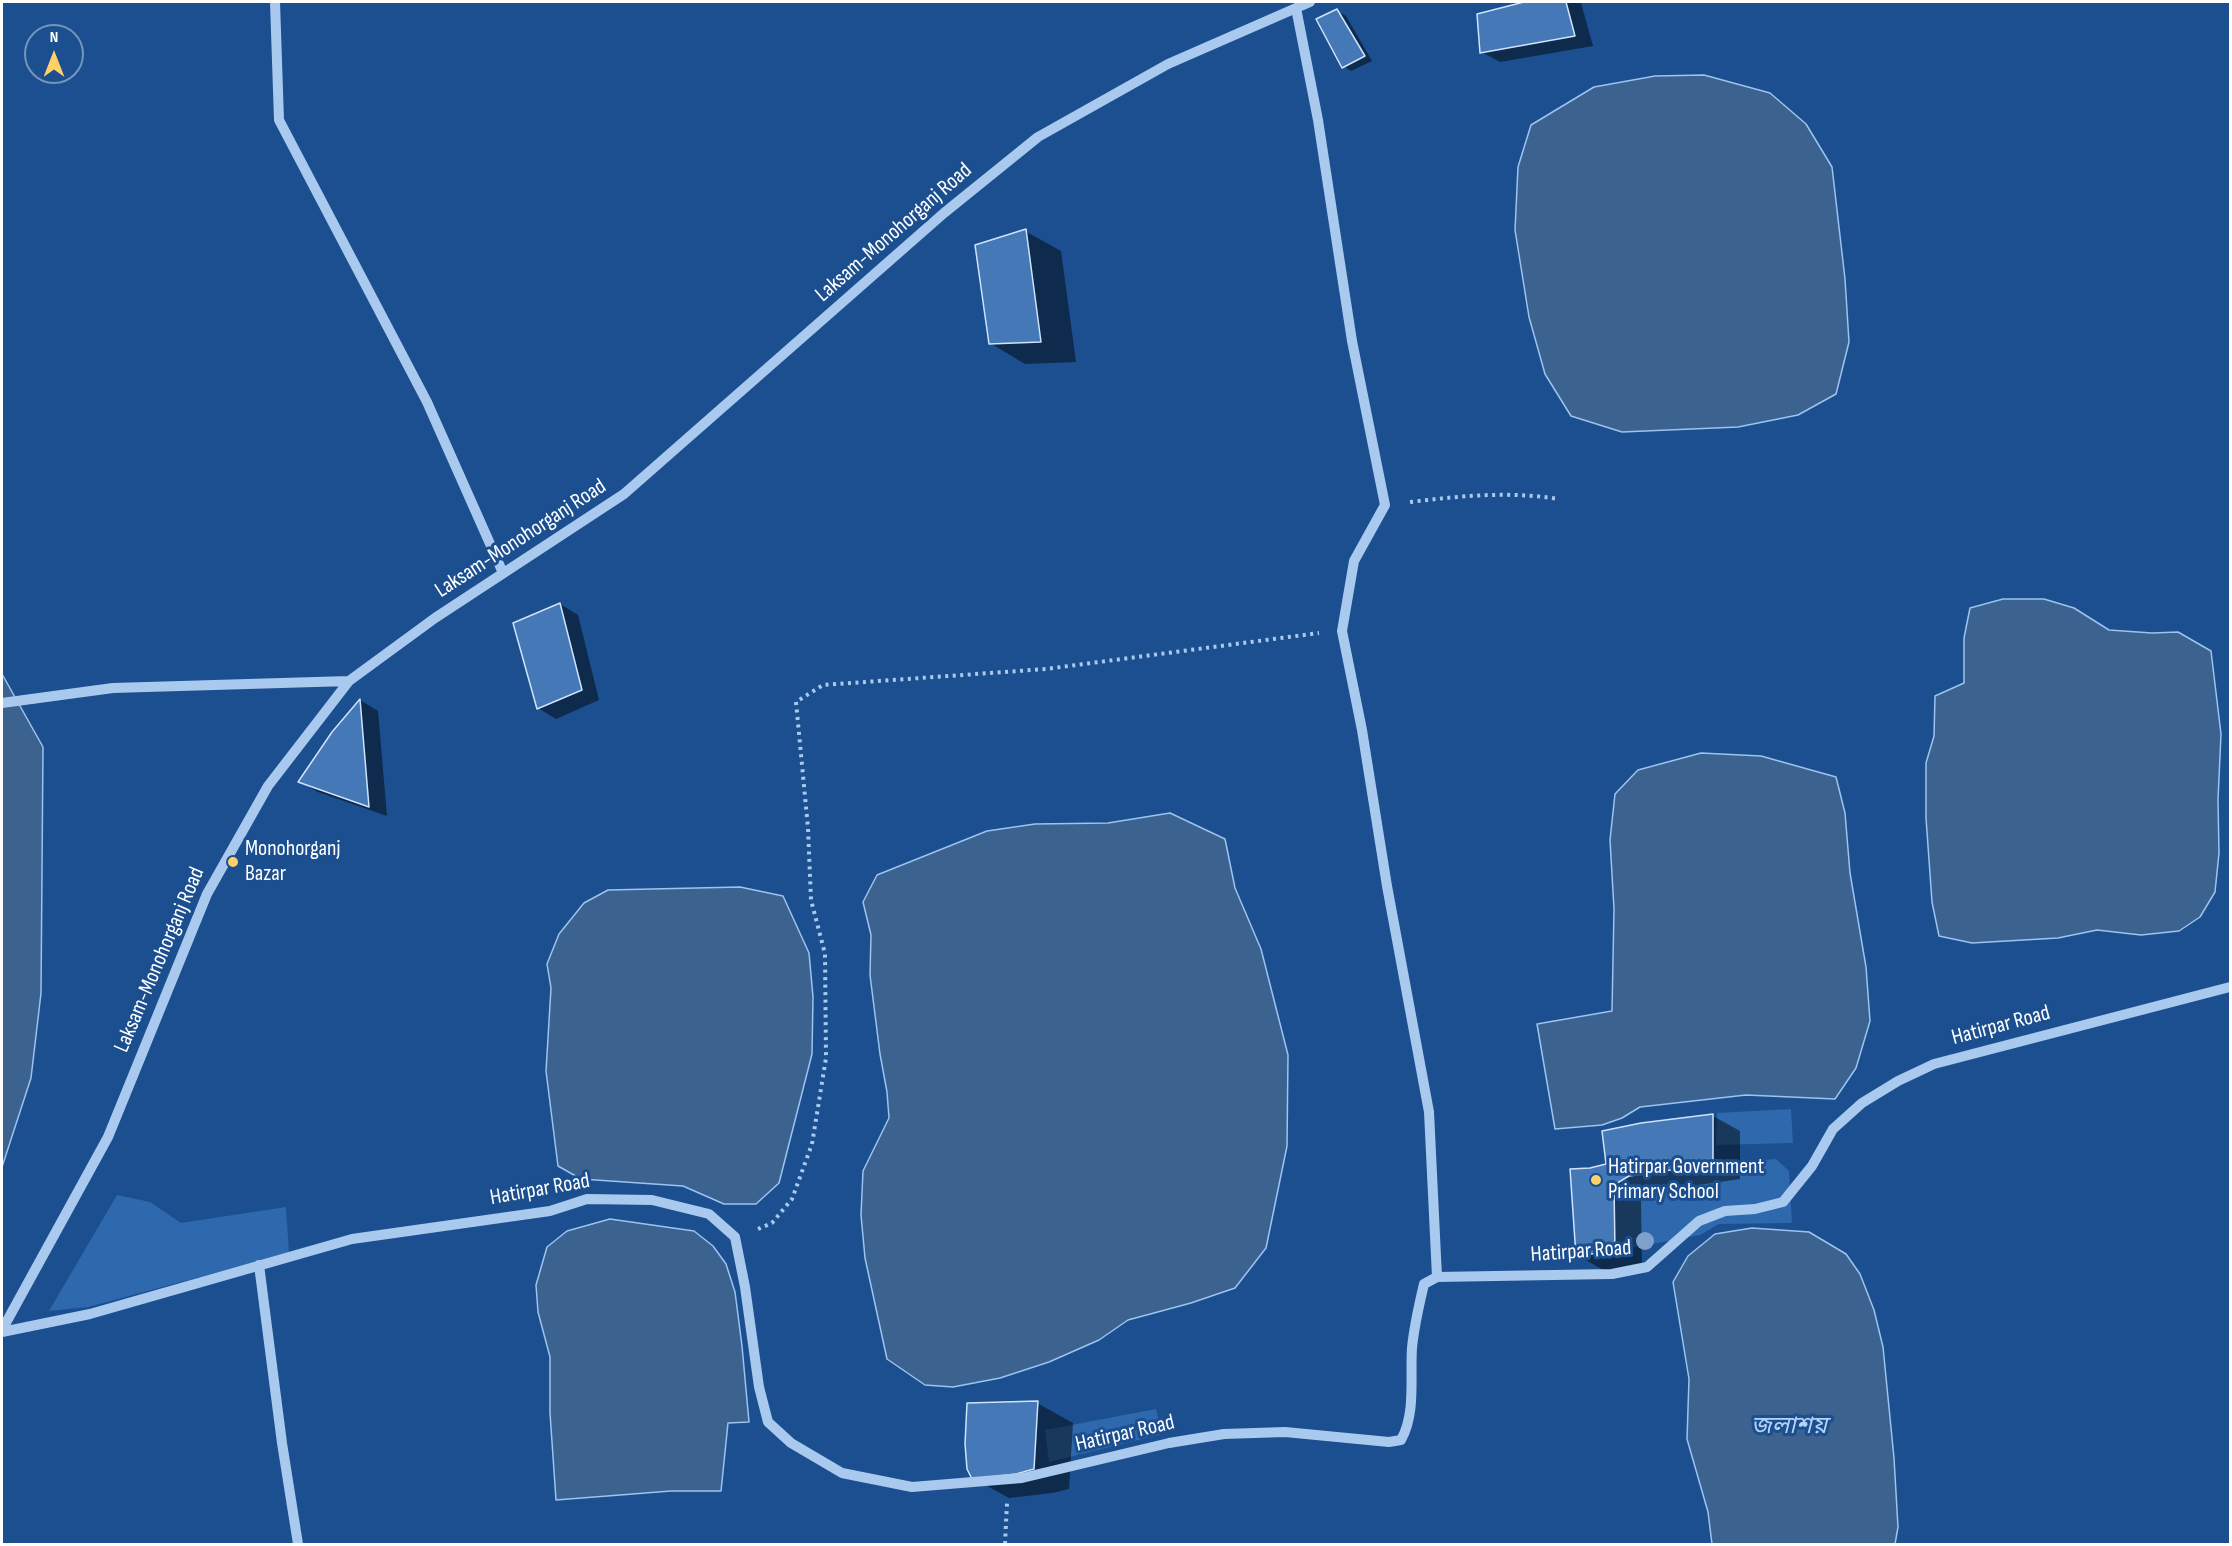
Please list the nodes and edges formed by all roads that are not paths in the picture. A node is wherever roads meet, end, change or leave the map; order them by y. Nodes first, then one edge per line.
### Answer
1 (275, 2) edge
2 (1310, 2) edge
3 (1296, 8) junction
4 (503, 573) junction
5 (349, 681) junction
6 (2, 703) edge
7 (2230, 987) edge
8 (260, 1265) junction
9 (1437, 1277) junction
10 (2, 1331) edge
11 (298, 1545) edge

1 - 4 street
2 - 3 street, Laksam-Monohorganj Road
3 - 4 street, Laksam-Monohorganj Road
3 - 9 street
4 - 5 street, Laksam-Monohorganj Road
5 - 6 street
5 - 10 street, Laksam-Monohorganj Road
7 - 9 street, Hatirpar Road
8 - 9 street, Hatirpar Road
8 - 10 street, Hatirpar Road
8 - 11 street

